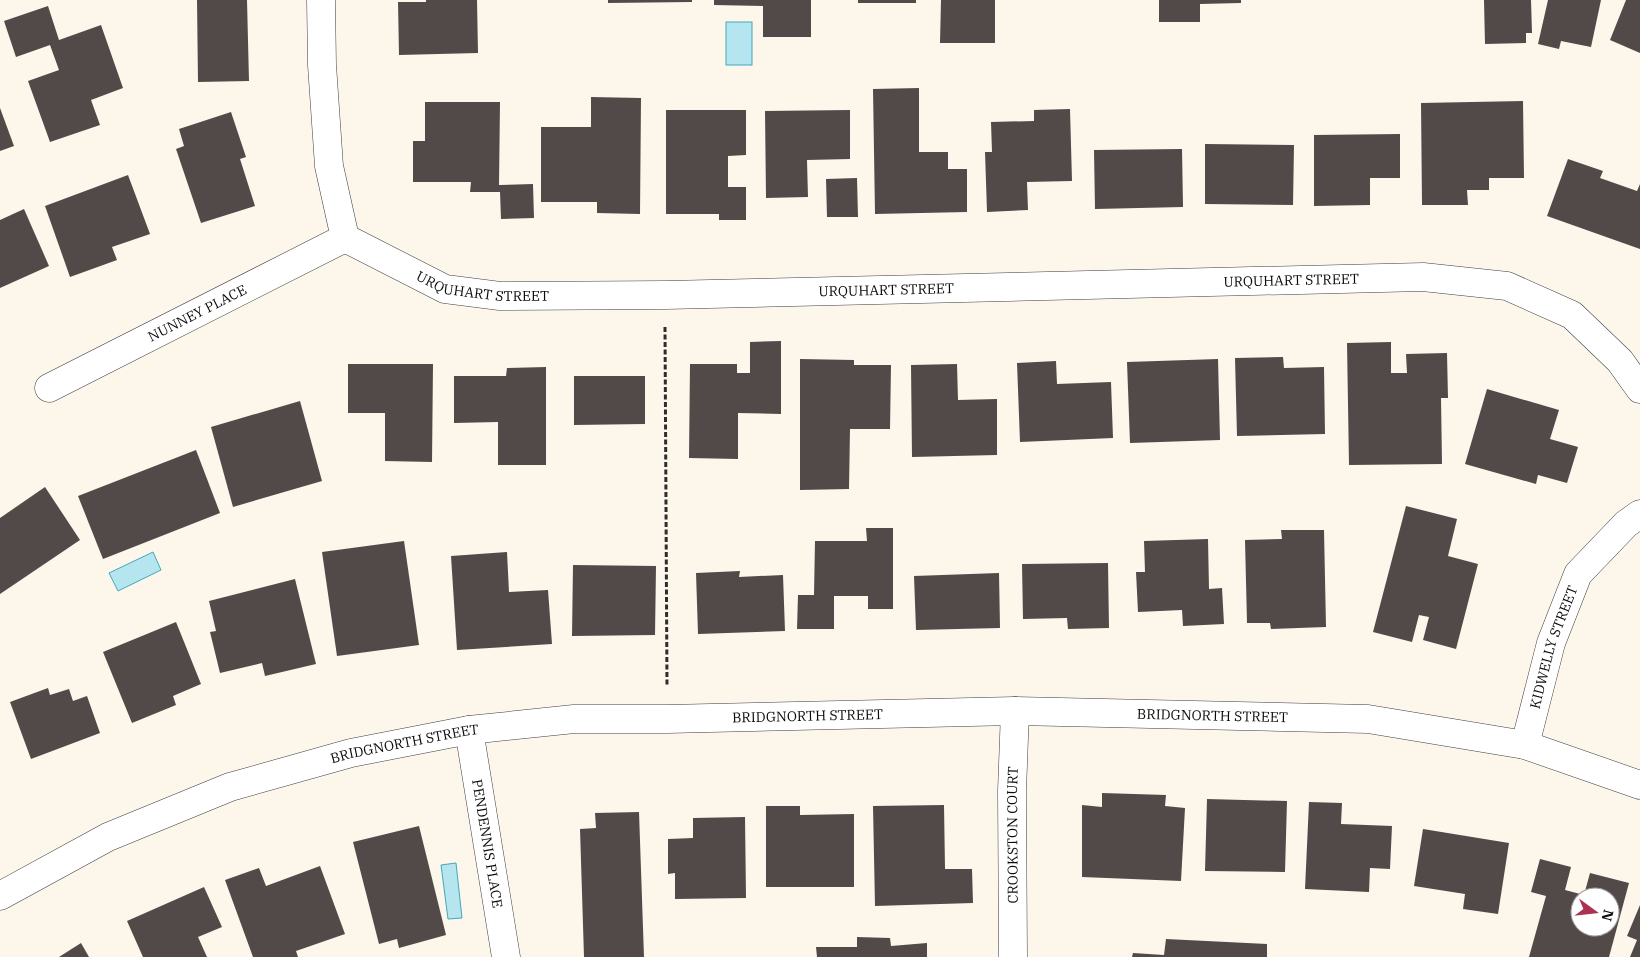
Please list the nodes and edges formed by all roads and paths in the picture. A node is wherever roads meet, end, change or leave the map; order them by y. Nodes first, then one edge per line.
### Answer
1 (321, 0) edge
2 (345, 238) junction
3 (666, 294) junction
4 (49, 388) dead end
5 (1640, 389) edge
6 (1640, 514) edge
7 (1015, 711) junction
8 (667, 719) junction
9 (469, 730) junction
10 (1525, 746) junction
11 (1640, 785) edge
12 (0, 896) edge
13 (506, 957) edge
14 (1013, 957) edge

1 - 2 street
2 - 3 street, URQUHART STREET
2 - 4 street, NUNNEY PLACE
3 - 5 street, URQUHART STREET
3 - 8 path
6 - 10 street, KIDWELLY STREET
7 - 8 street, BRIDGNORTH STREET
7 - 10 street, BRIDGNORTH STREET
7 - 14 street, CROOKSTON COURT
8 - 9 street, BRIDGNORTH STREET
9 - 12 street, BRIDGNORTH STREET
9 - 13 street, PENDENNIS PLACE
10 - 11 street, BRIDGNORTH STREET

